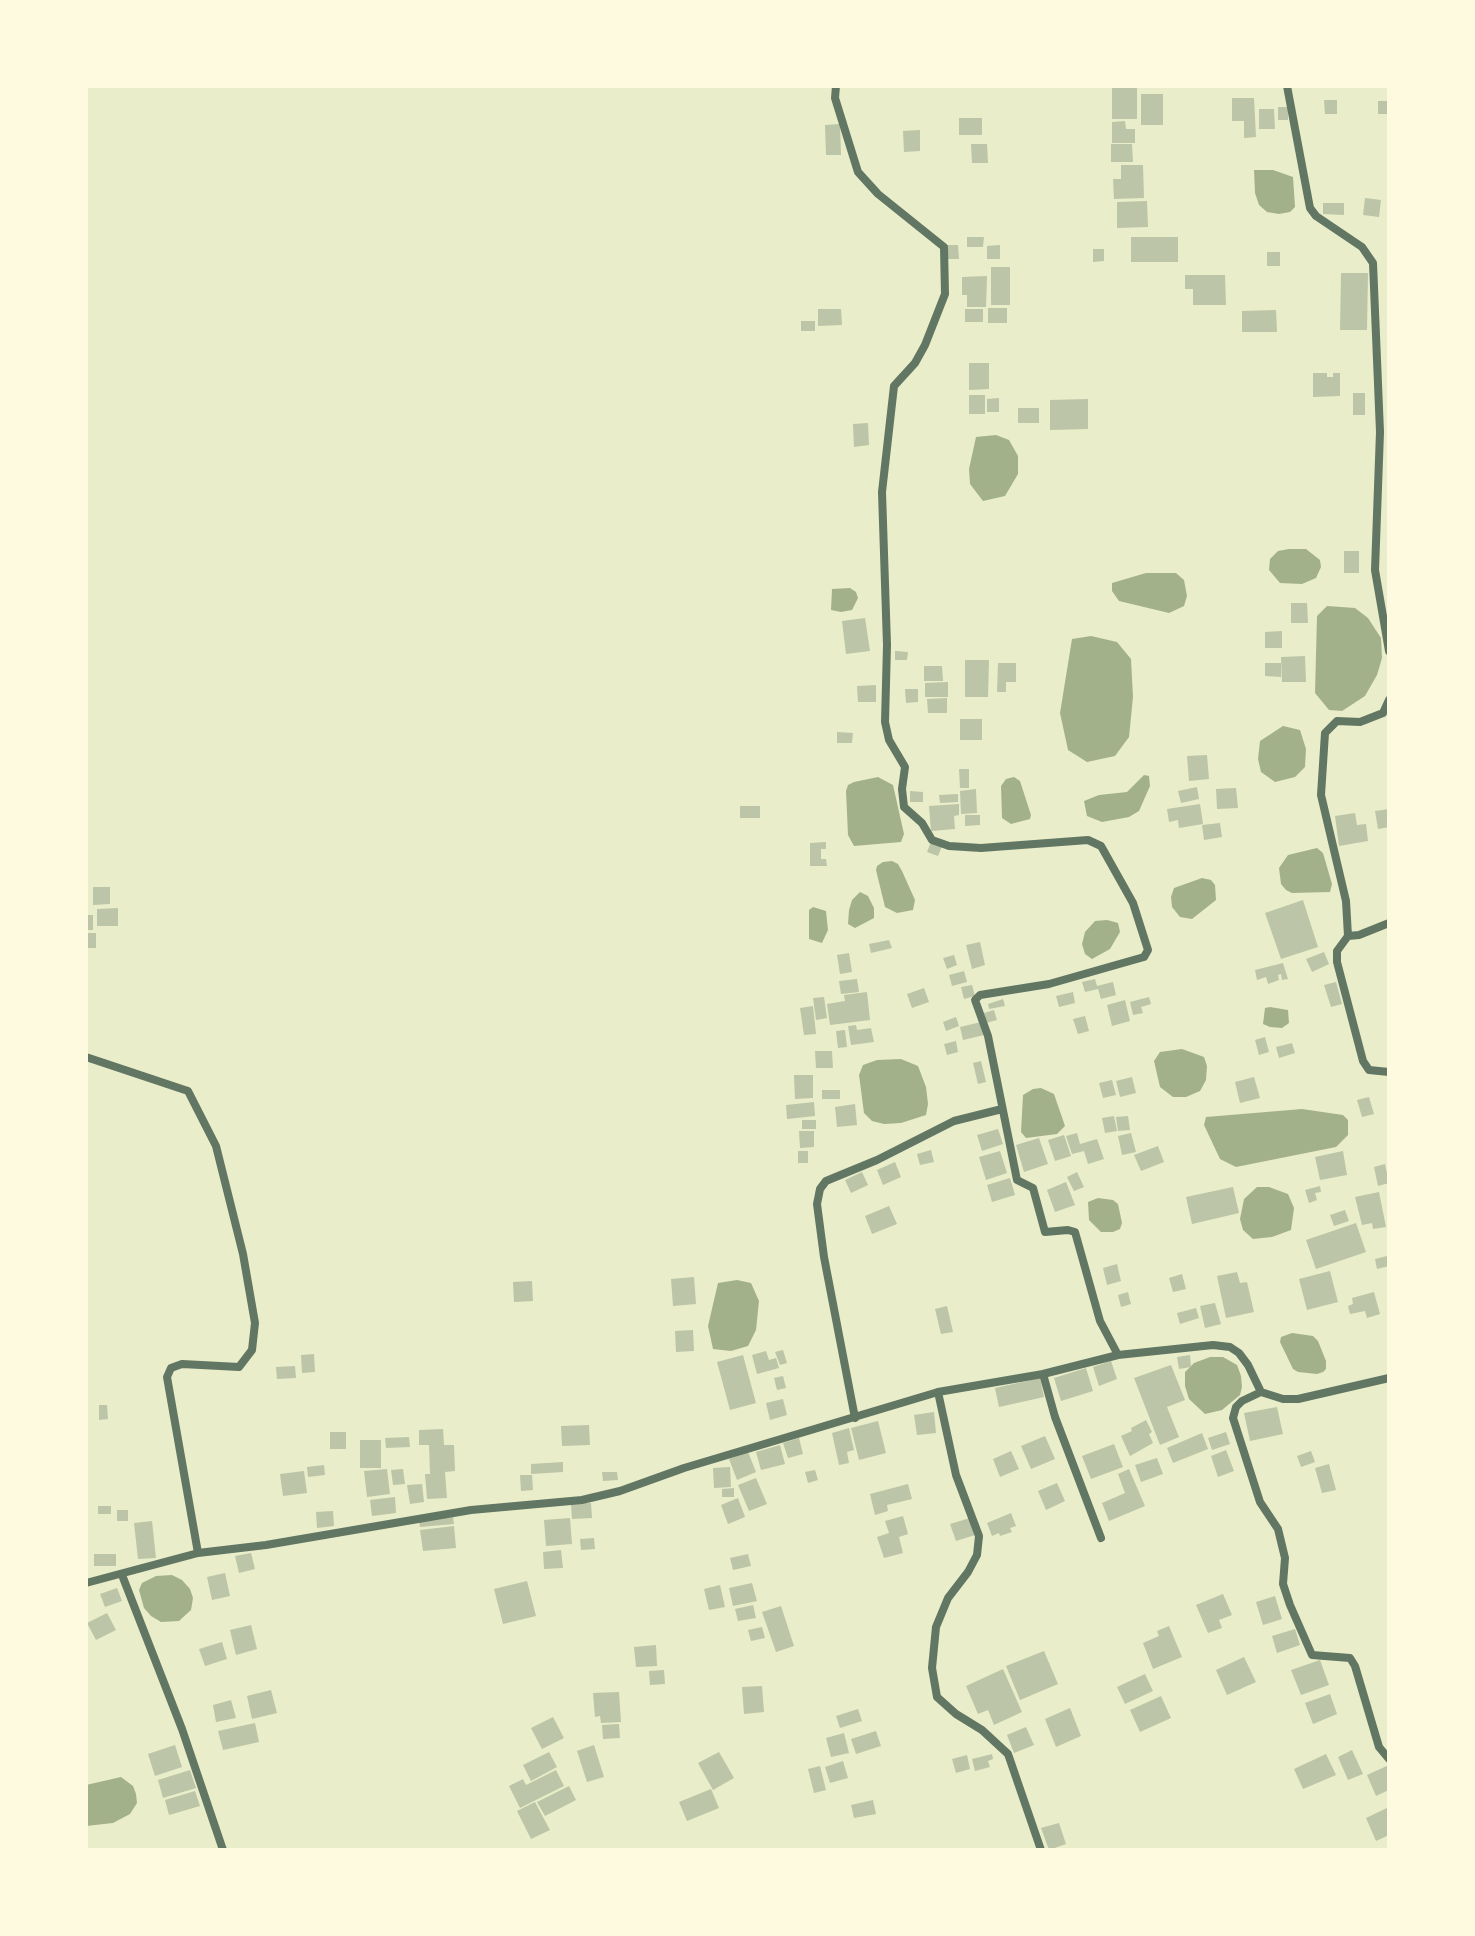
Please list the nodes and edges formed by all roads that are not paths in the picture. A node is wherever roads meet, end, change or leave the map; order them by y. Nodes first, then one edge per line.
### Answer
1 (836, 86) edge
2 (1287, 86) edge
3 (1389, 651) edge
4 (1389, 700) edge
5 (1389, 923) edge
6 (1348, 936) junction
7 (86, 1057) edge
8 (1389, 1072) edge
9 (1002, 1109) junction
10 (1118, 1355) junction
11 (1043, 1374) junction
12 (1389, 1378) edge
13 (938, 1392) junction
14 (1261, 1392) junction
15 (855, 1418) junction
16 (1101, 1538) dead end
17 (198, 1553) junction
18 (122, 1575) junction
19 (86, 1583) edge
20 (1389, 1759) edge
21 (223, 1850) edge
22 (1041, 1850) edge

1 - 9 street
2 - 3 street
4 - 6 street
5 - 6 street
6 - 8 street
7 - 17 street
9 - 10 street
9 - 15 street
10 - 11 street
10 - 14 street
11 - 13 street
11 - 16 street
12 - 14 street
13 - 15 street
13 - 22 street
14 - 20 street
15 - 17 street
17 - 18 street
18 - 19 street
18 - 21 street

